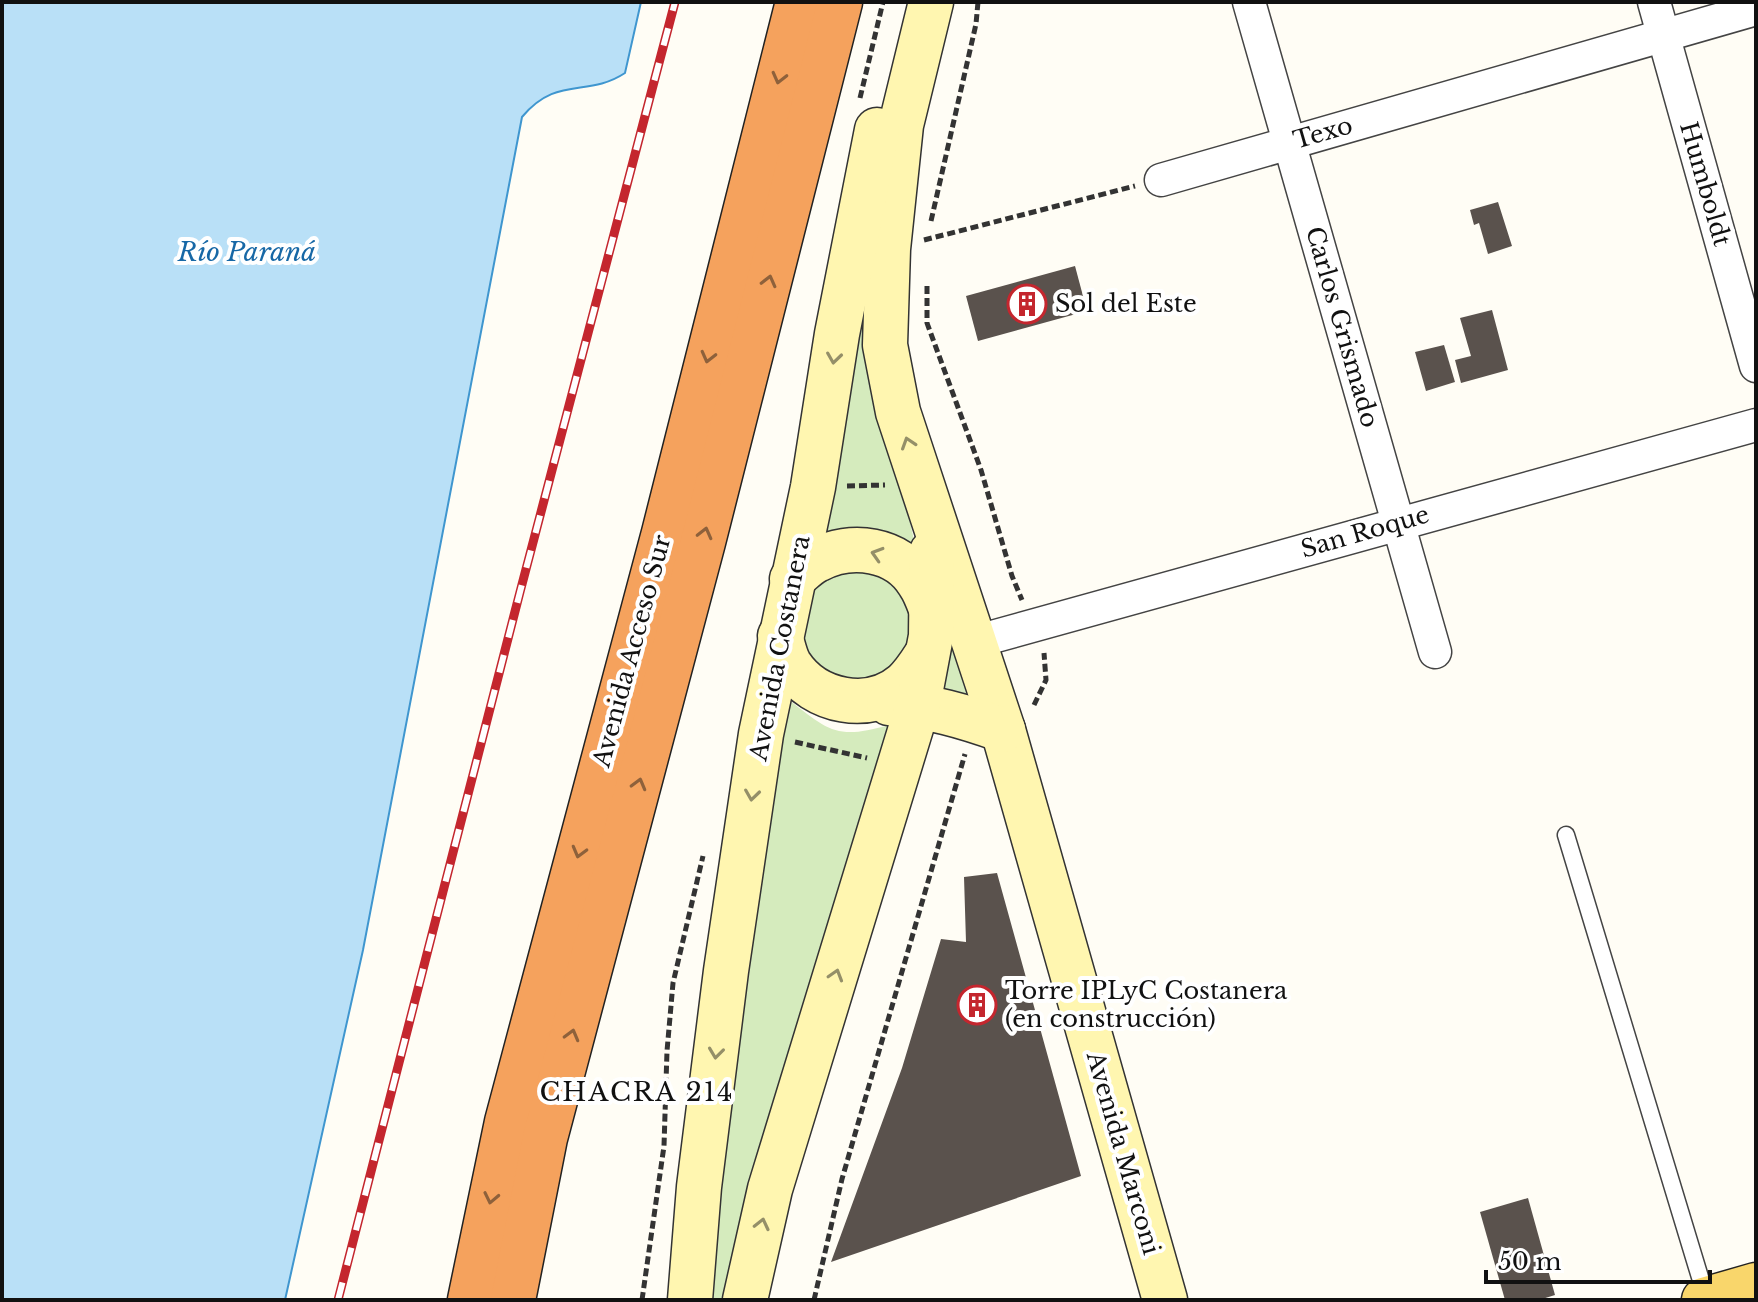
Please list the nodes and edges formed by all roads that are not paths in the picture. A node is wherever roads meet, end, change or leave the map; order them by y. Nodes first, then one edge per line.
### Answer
1 (798, 2) edge
2 (840, 2) edge
3 (905, 2) edge
4 (931, 2) edge
5 (1249, 2) edge
6 (1654, 2) edge
7 (1756, 9) edge
8 (1664, 36) junction
9 (1289, 143) junction
10 (1161, 180) road end
11 (1756, 366) edge
12 (1756, 425) edge
13 (1398, 522) junction
14 (792, 579) junction
15 (936, 617) junction
16 (780, 636) junction
17 (974, 642) junction
18 (1435, 652) dead end
19 (867, 701) junction
20 (918, 705) junction
21 (1003, 730) junction
22 (1566, 835) dead end
23 (1756, 1285) edge
24 (470, 1300) edge
25 (513, 1300) edge
26 (690, 1300) edge
27 (745, 1300) edge
28 (1165, 1300) edge
29 (1706, 1300) edge

1 -> 24 highway, Avenida Acceso Sur
25 -> 2 highway, Avenida Acceso Sur
3 -> 14 main road, Avenida Costanera
15 -> 4 main road
5 - 9 street, Carlos Grismado
6 - 8 street, Humboldt
7 - 8 street, Texo
8 - 9 street, Texo
8 - 11 street, Humboldt
9 - 10 street, Texo
9 - 13 street, Carlos Grismado
12 - 13 street, San Roque
13 - 17 street, San Roque
13 - 18 street, Carlos Grismado
15 -> 14 main road
14 - 16 main road, Avenida Costanera
15 - 17 main road, Avenida Marconi
15 - 19 main road
15 - 20 main road
16 - 19 main road
16 -> 26 main road, Avenida Costanera
17 - 21 main road, Avenida Marconi
19 - 20 main road
20 - 21 main road
27 -> 20 main road
21 - 28 main road, Avenida Marconi
22 - 29 lane
23 - 29 main road

